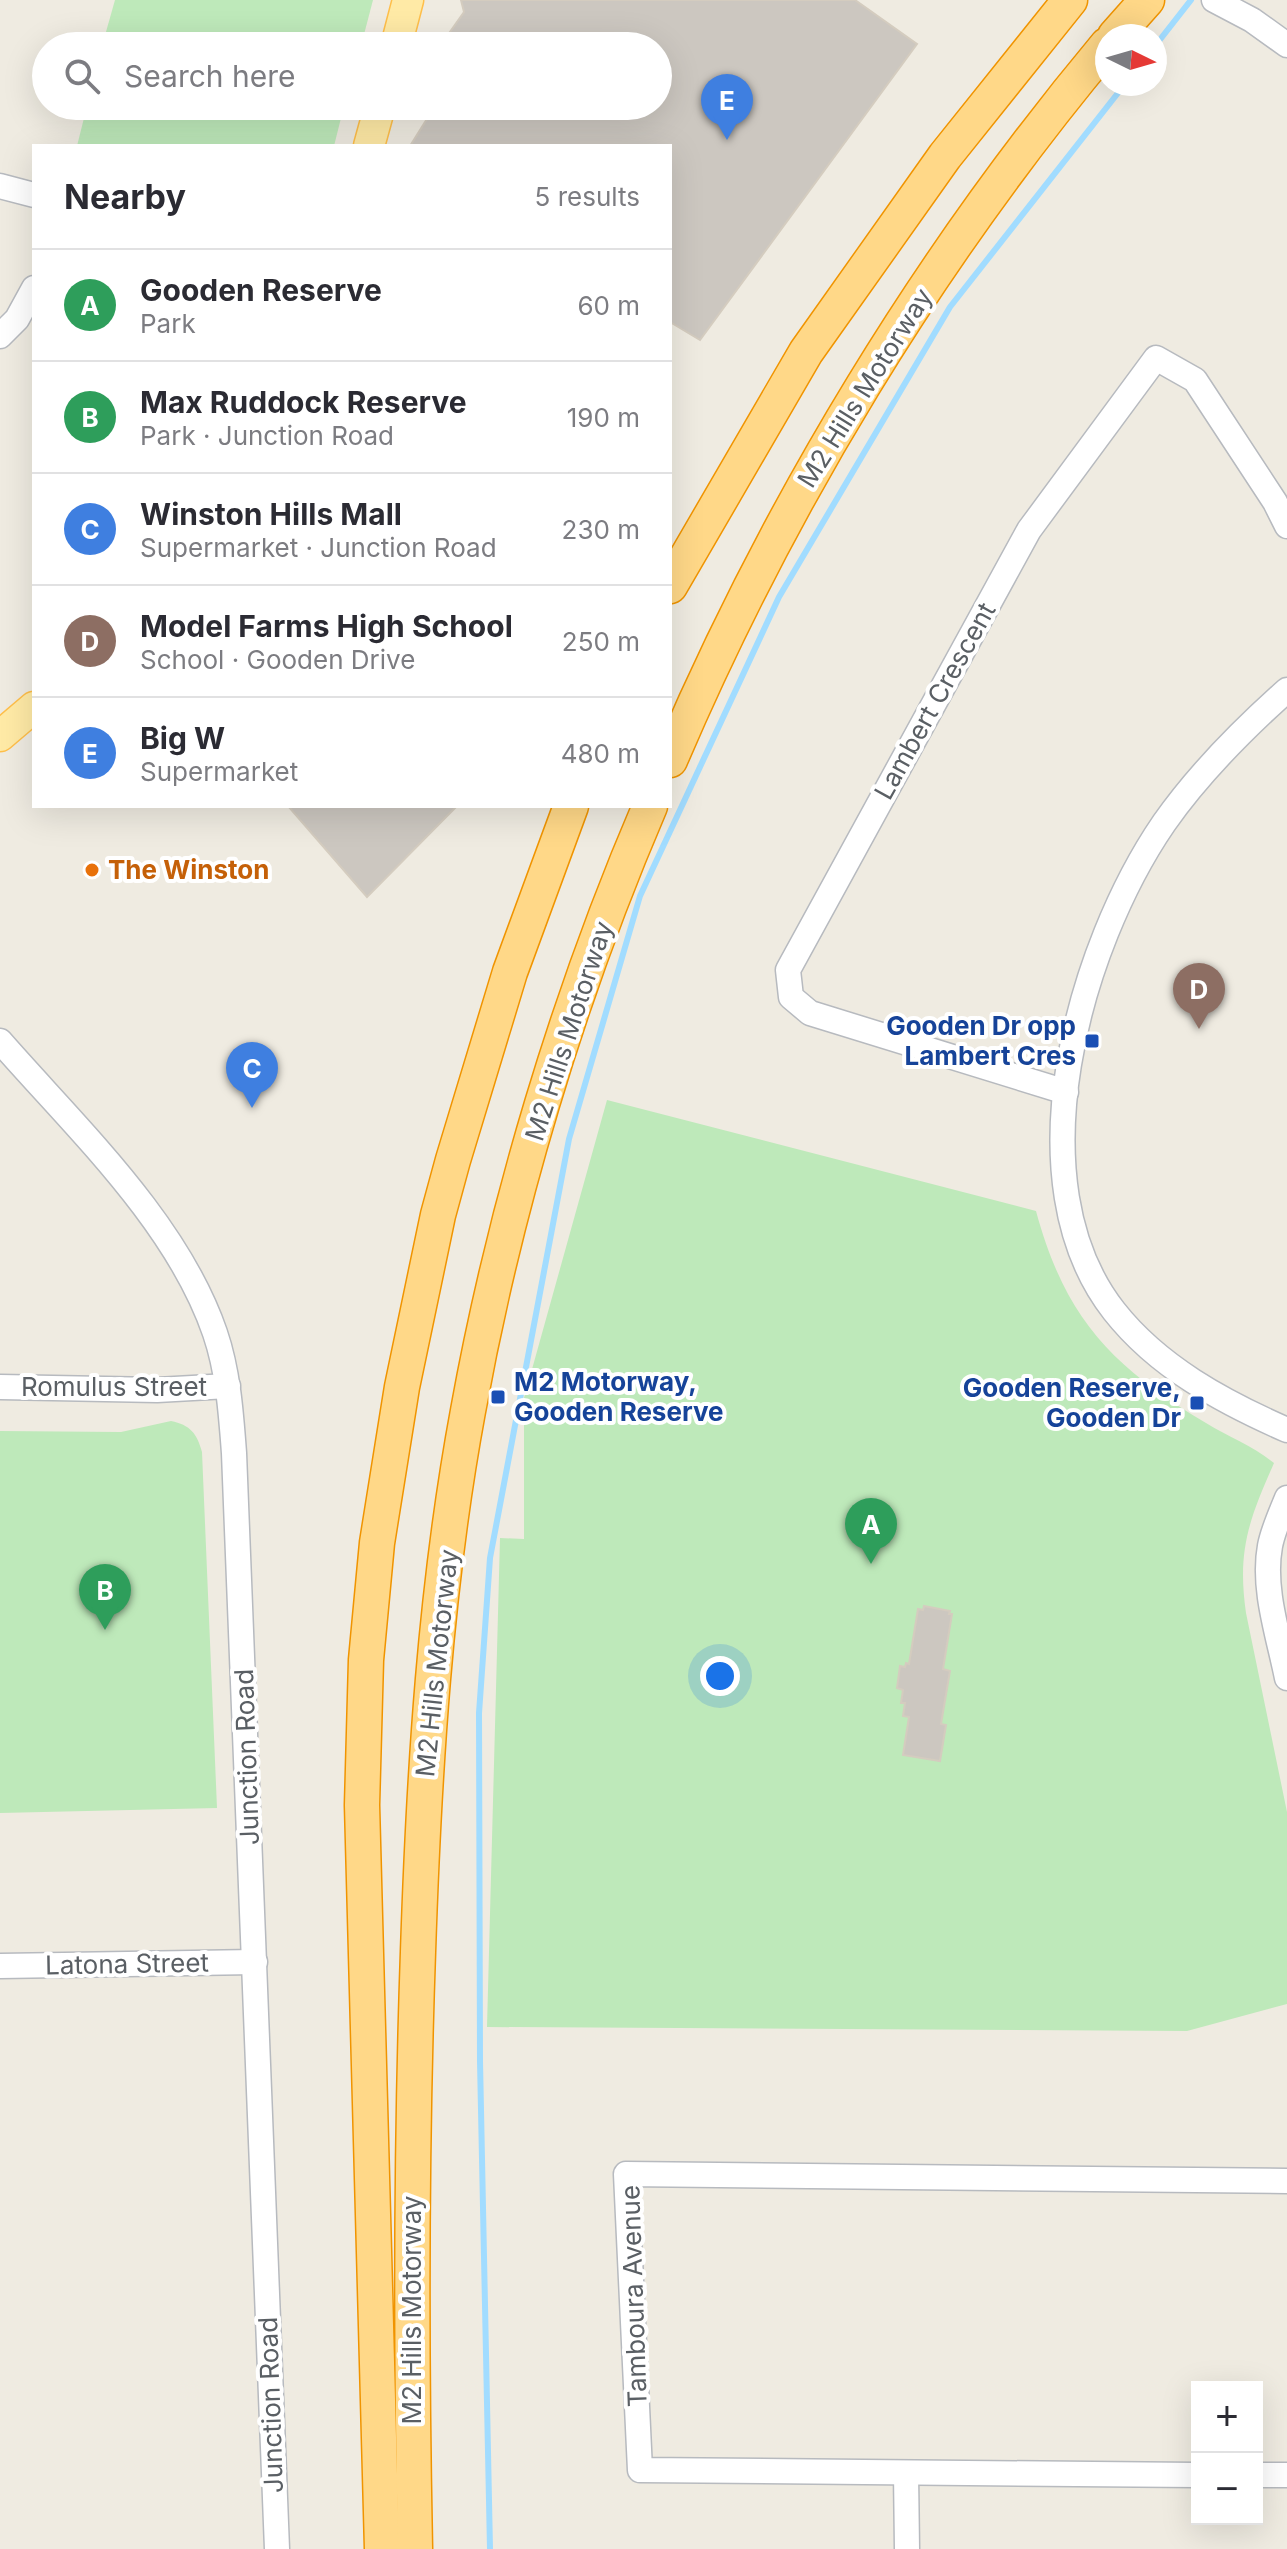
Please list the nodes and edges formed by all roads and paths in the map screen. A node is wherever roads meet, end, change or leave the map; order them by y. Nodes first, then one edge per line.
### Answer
1 (408, 0) edge
2 (1070, 0) edge
3 (1147, 0) edge
4 (1214, 0) edge
5 (1126, 24) edge
6 (400, 32) edge
7 (1287, 45) edge
8 (1095, 60) edge
9 (376, 120) edge
10 (370, 144) edge
11 (0, 186) edge
12 (32, 194) edge
13 (32, 292) edge
14 (0, 336) edge
15 (1287, 526) edge
16 (672, 583) edge
17 (1287, 690) edge
18 (32, 709) edge
19 (0, 736) edge
20 (672, 756) edge
21 (570, 808) edge
22 (649, 808) edge
23 (0, 1041) edge
24 (1066, 1092) junction
25 (228, 1386) junction
26 (0, 1387) edge
27 (1287, 1430) edge
28 (1287, 1498) edge
29 (1287, 1678) edge
30 (255, 1962) junction
31 (0, 1966) edge
32 (1287, 2181) edge
33 (906, 2473) junction
34 (1191, 2475) edge
35 (1263, 2475) edge
36 (1287, 2475) edge
37 (277, 2549) edge
38 (382, 2549) edge
39 (415, 2549) edge
40 (907, 2549) edge

1 - 6 main road
2 - 16 highway
3 - 5 highway
4 - 7 street
8 - 20 highway, M2 Hills Motorway
9 - 10 main road
11 - 12 street
13 - 14 street
15 - 24 street, Lambert Crescent
17 - 24 street
18 - 19 main road
21 - 38 highway, M2 Hills Motorway
22 - 39 highway, M2 Hills Motorway
23 - 25 street, Junction Road
24 - 27 street
25 - 26 street, Romulus Street
25 - 30 street, Junction Road
28 - 29 street
30 - 31 street, Latona Street
30 - 37 street, Junction Road
32 - 33 street, Tamboura Avenue
33 - 34 street, Tamboura Avenue
33 - 40 street
35 - 36 street

